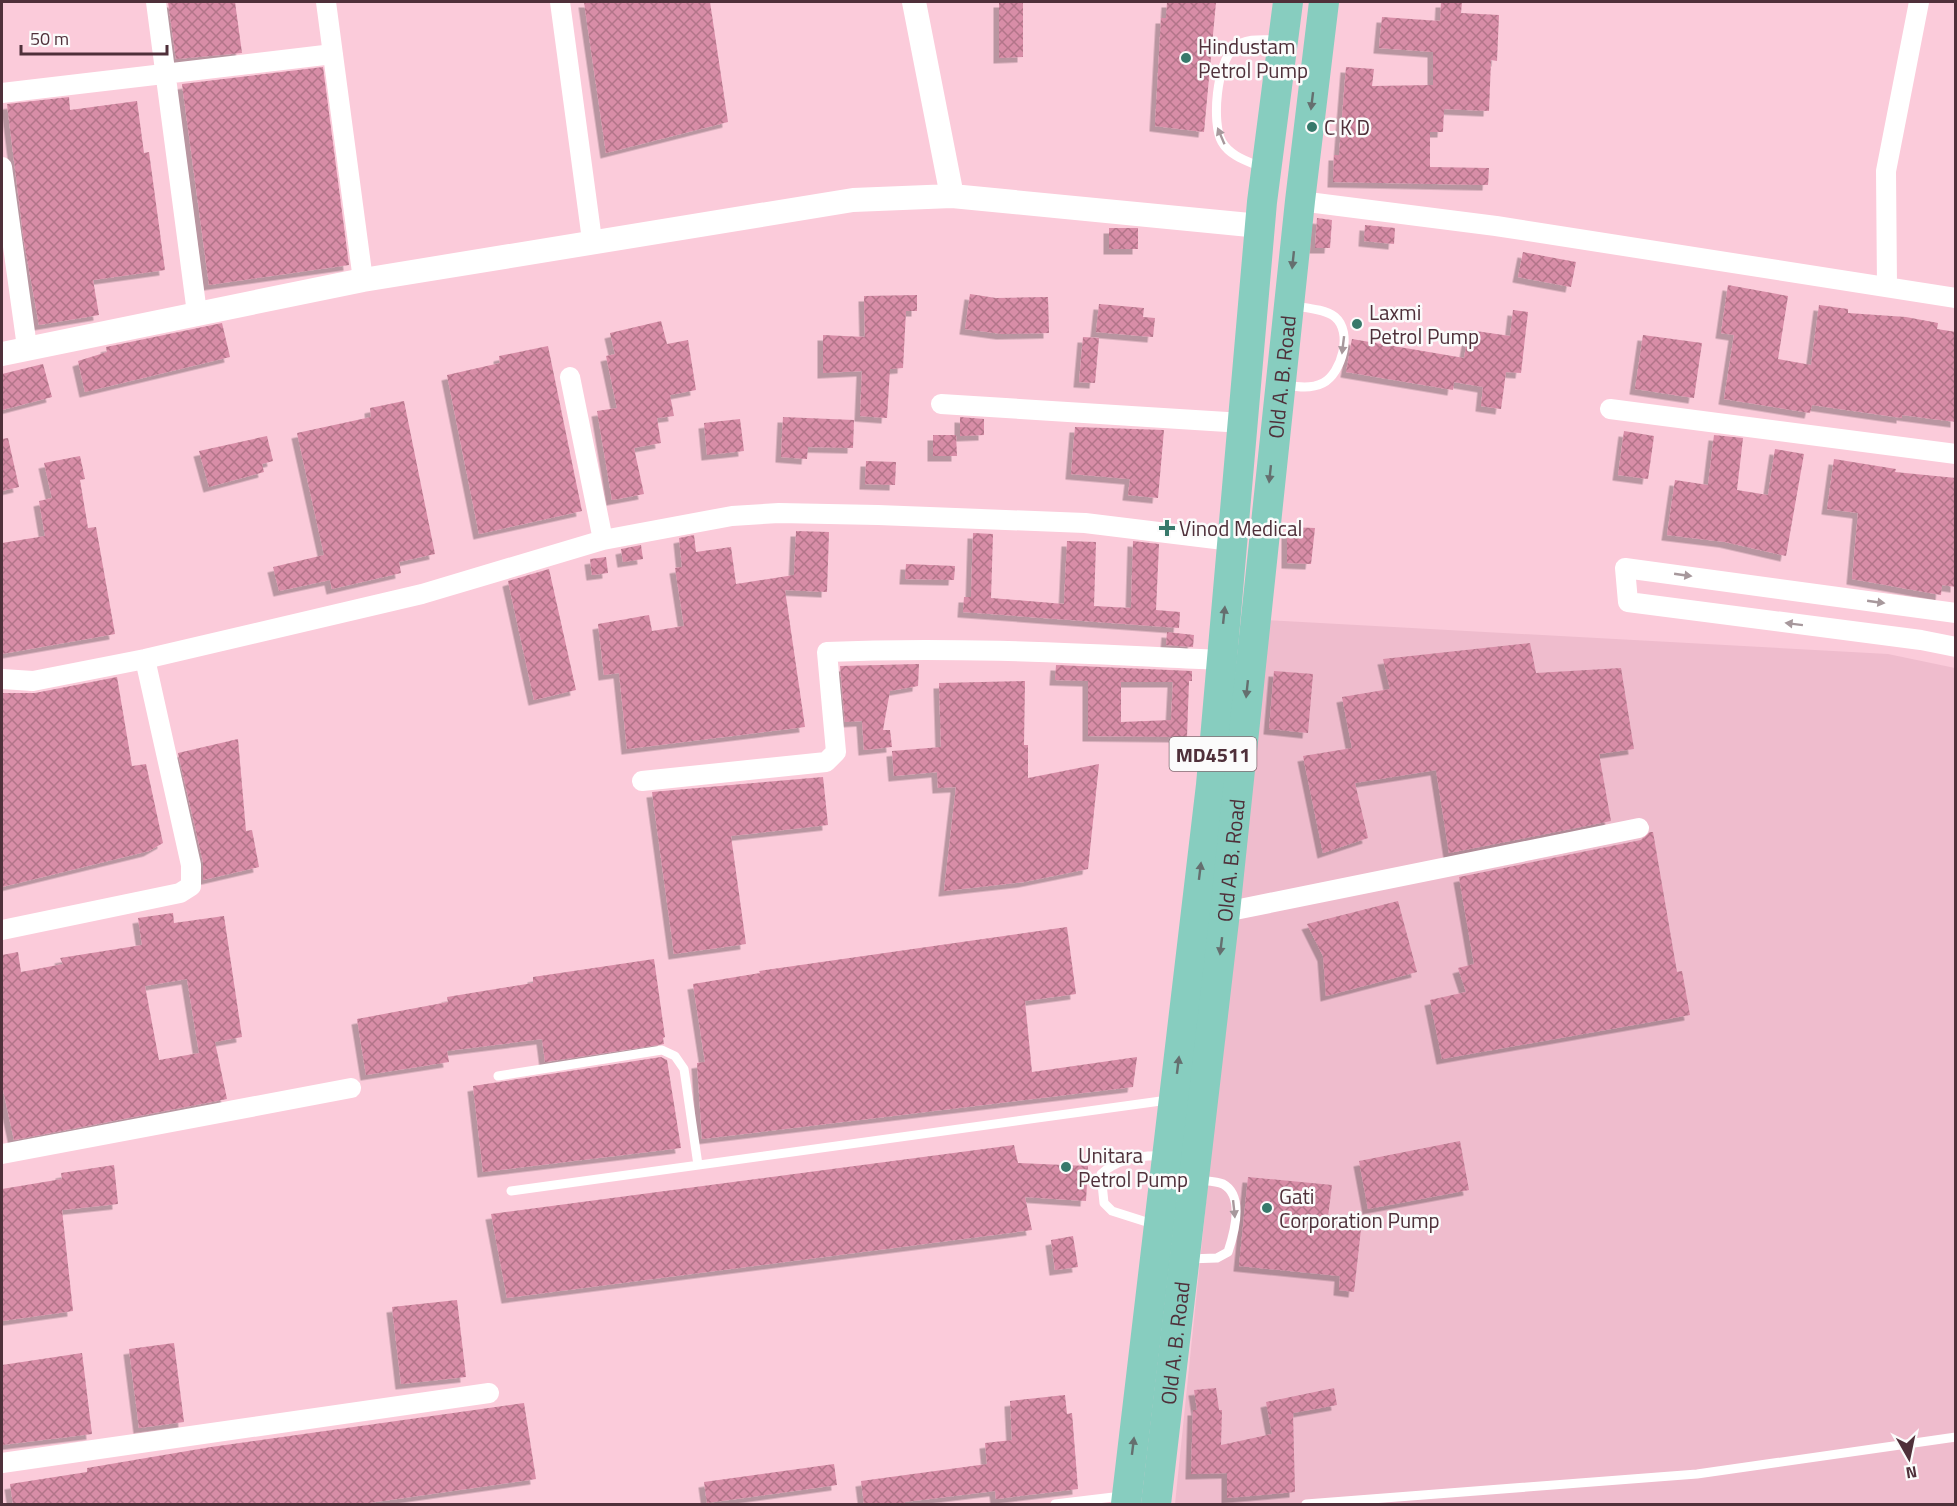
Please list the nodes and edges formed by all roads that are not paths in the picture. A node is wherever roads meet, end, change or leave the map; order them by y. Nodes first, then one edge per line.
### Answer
1 (156, 2) edge
2 (326, 2) edge
3 (560, 2) edge
4 (914, 2) edge
5 (1288, 2) edge
6 (1324, 2) edge
7 (1919, 2) edge
8 (1283, 40) junction
9 (333, 54) junction
10 (166, 74) junction
11 (2, 93) edge
12 (2, 167) edge
13 (1266, 169) junction
14 (952, 196) junction
15 (1300, 201) junction
16 (1260, 226) junction
17 (592, 240) junction
18 (363, 280) junction
19 (1887, 287) junction
20 (1956, 298) edge
21 (1288, 305) junction
22 (197, 313) junction
23 (27, 347) junction
24 (2, 354) edge
25 (570, 377) dead end
26 (1280, 384) junction
27 (941, 404) dead end
28 (1610, 409) dead end
29 (1242, 423) junction
30 (1956, 454) edge
31 (603, 540) junction
32 (1232, 541) junction
33 (1956, 613) edge
34 (1956, 647) edge
35 (145, 659) junction
36 (1220, 660) junction
37 (2, 679) edge
38 (642, 780) dead end
39 (1639, 828) dead end
40 (1225, 912) junction
41 (2, 930) edge
42 (498, 1076) dead end
43 (351, 1088) dead end
44 (1174, 1099) junction
45 (2, 1154) edge
46 (1167, 1156) junction
47 (698, 1166) junction
48 (1193, 1180) junction
49 (511, 1191) dead end
50 (1159, 1226) junction
51 (1184, 1259) junction
52 (489, 1393) dead end
53 (1956, 1437) edge
54 (2, 1463) edge
55 (1126, 1500) edge
56 (1055, 1504) edge
57 (1156, 1504) edge
58 (1306, 1504) edge

1 - 10 street
2 - 9 street
3 - 17 street
4 - 14 street
5 - 8 main road, Old A. B. Road / MD4511
6 -> 15 main road, Old A. B. Road / MD4511
7 - 19 street
8 - 13 main road, Old A. B. Road / MD4511
13 -> 8 lane
9 - 10 street
9 - 18 street
10 - 11 street
10 - 22 street
12 - 23 street
13 - 16 main road, Old A. B. Road / MD4511
14 - 16 street
14 - 17 street
15 - 19 street
15 -> 21 main road, Old A. B. Road / MD4511
16 - 29 main road, Old A. B. Road / MD4511
17 - 18 street
18 - 22 street
19 - 20 street
21 - 26 main road, Old A. B. Road / MD4511
21 -> 26 lane
22 - 23 street
23 - 24 street
25 - 31 street
26 -> 40 main road, Old A. B. Road / MD4511
27 - 29 street
28 - 30 street
29 - 32 main road, Old A. B. Road / MD4511
31 - 32 street
31 - 35 street
36 -> 32 main road, Old A. B. Road / MD4511
34 -> 33 street
35 - 37 street
35 - 41 street
36 - 38 street
44 -> 36 main road, Old A. B. Road / MD4511
39 - 40 street
40 -> 48 main road, Old A. B. Road / MD4511
42 - 47 lane
43 - 45 street
44 - 46 main road, Old A. B. Road / MD4511
44 - 47 lane
46 - 50 main road, Old A. B. Road / MD4511
46 - 50 lane
47 - 49 lane
48 - 51 main road, Old A. B. Road / MD4511
48 -> 51 lane
55 -> 50 main road, Old A. B. Road / MD4511
51 - 57 main road, Old A. B. Road / MD4511
52 - 54 street
53 - 58 lane
55 - 56 lane

